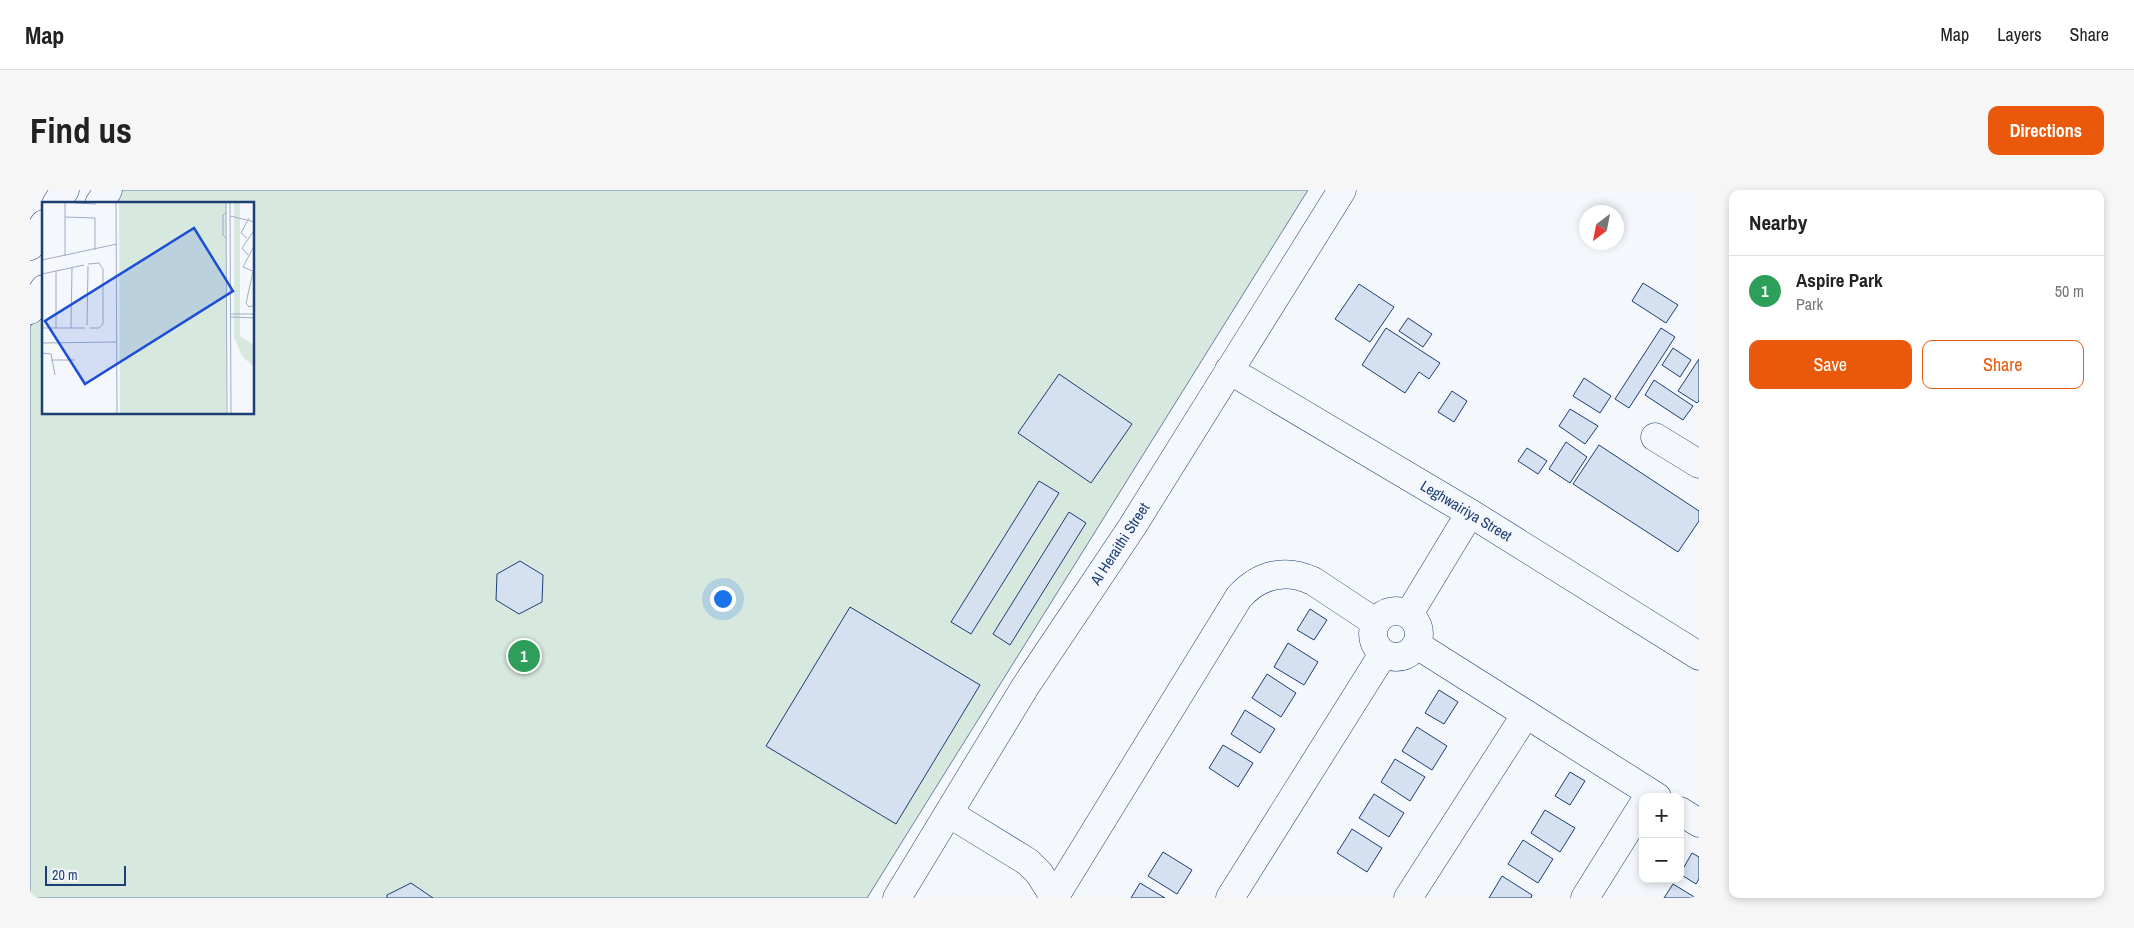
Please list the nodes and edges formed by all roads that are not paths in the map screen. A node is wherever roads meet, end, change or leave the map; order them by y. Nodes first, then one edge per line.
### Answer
1 (65, 190) edge
2 (108, 190) edge
3 (1342, 190) edge
4 (57, 202) edge
5 (100, 202) edge
6 (42, 227) edge
7 (30, 246) edge
8 (42, 292) edge
9 (30, 310) edge
10 (1229, 370) junction
11 (1655, 437) dead end
12 (1699, 464) edge
13 (1470, 513) junction
14 (1409, 614) junction
15 (1375, 622) junction
16 (1417, 645) junction
17 (1383, 654) junction
18 (1699, 656) edge
19 (1526, 714) junction
20 (1642, 793) edge
21 (950, 814) junction
22 (1639, 814) edge
23 (1684, 814) edge
24 (1699, 823) edge
25 (897, 898) edge
26 (1054, 898) edge
27 (1230, 898) edge
28 (1408, 898) edge
29 (1585, 898) edge

1 - 4 street
2 - 5 street
3 - 10 street, Al Heraithi Street
6 - 7 street
8 - 9 street
10 - 13 street, Leghwairiya Street
10 - 21 street, Al Heraithi Street
11 - 12 street
13 - 14 street
13 - 18 street, Leghwairiya Street
14 - 15 street
14 - 16 street
15 - 17 street
15 - 26 street
16 - 17 street
16 - 19 street
17 - 27 street
19 - 20 street
19 - 28 street
21 - 25 street, Al Heraithi Street
21 - 26 street
22 - 29 street
23 - 24 street

